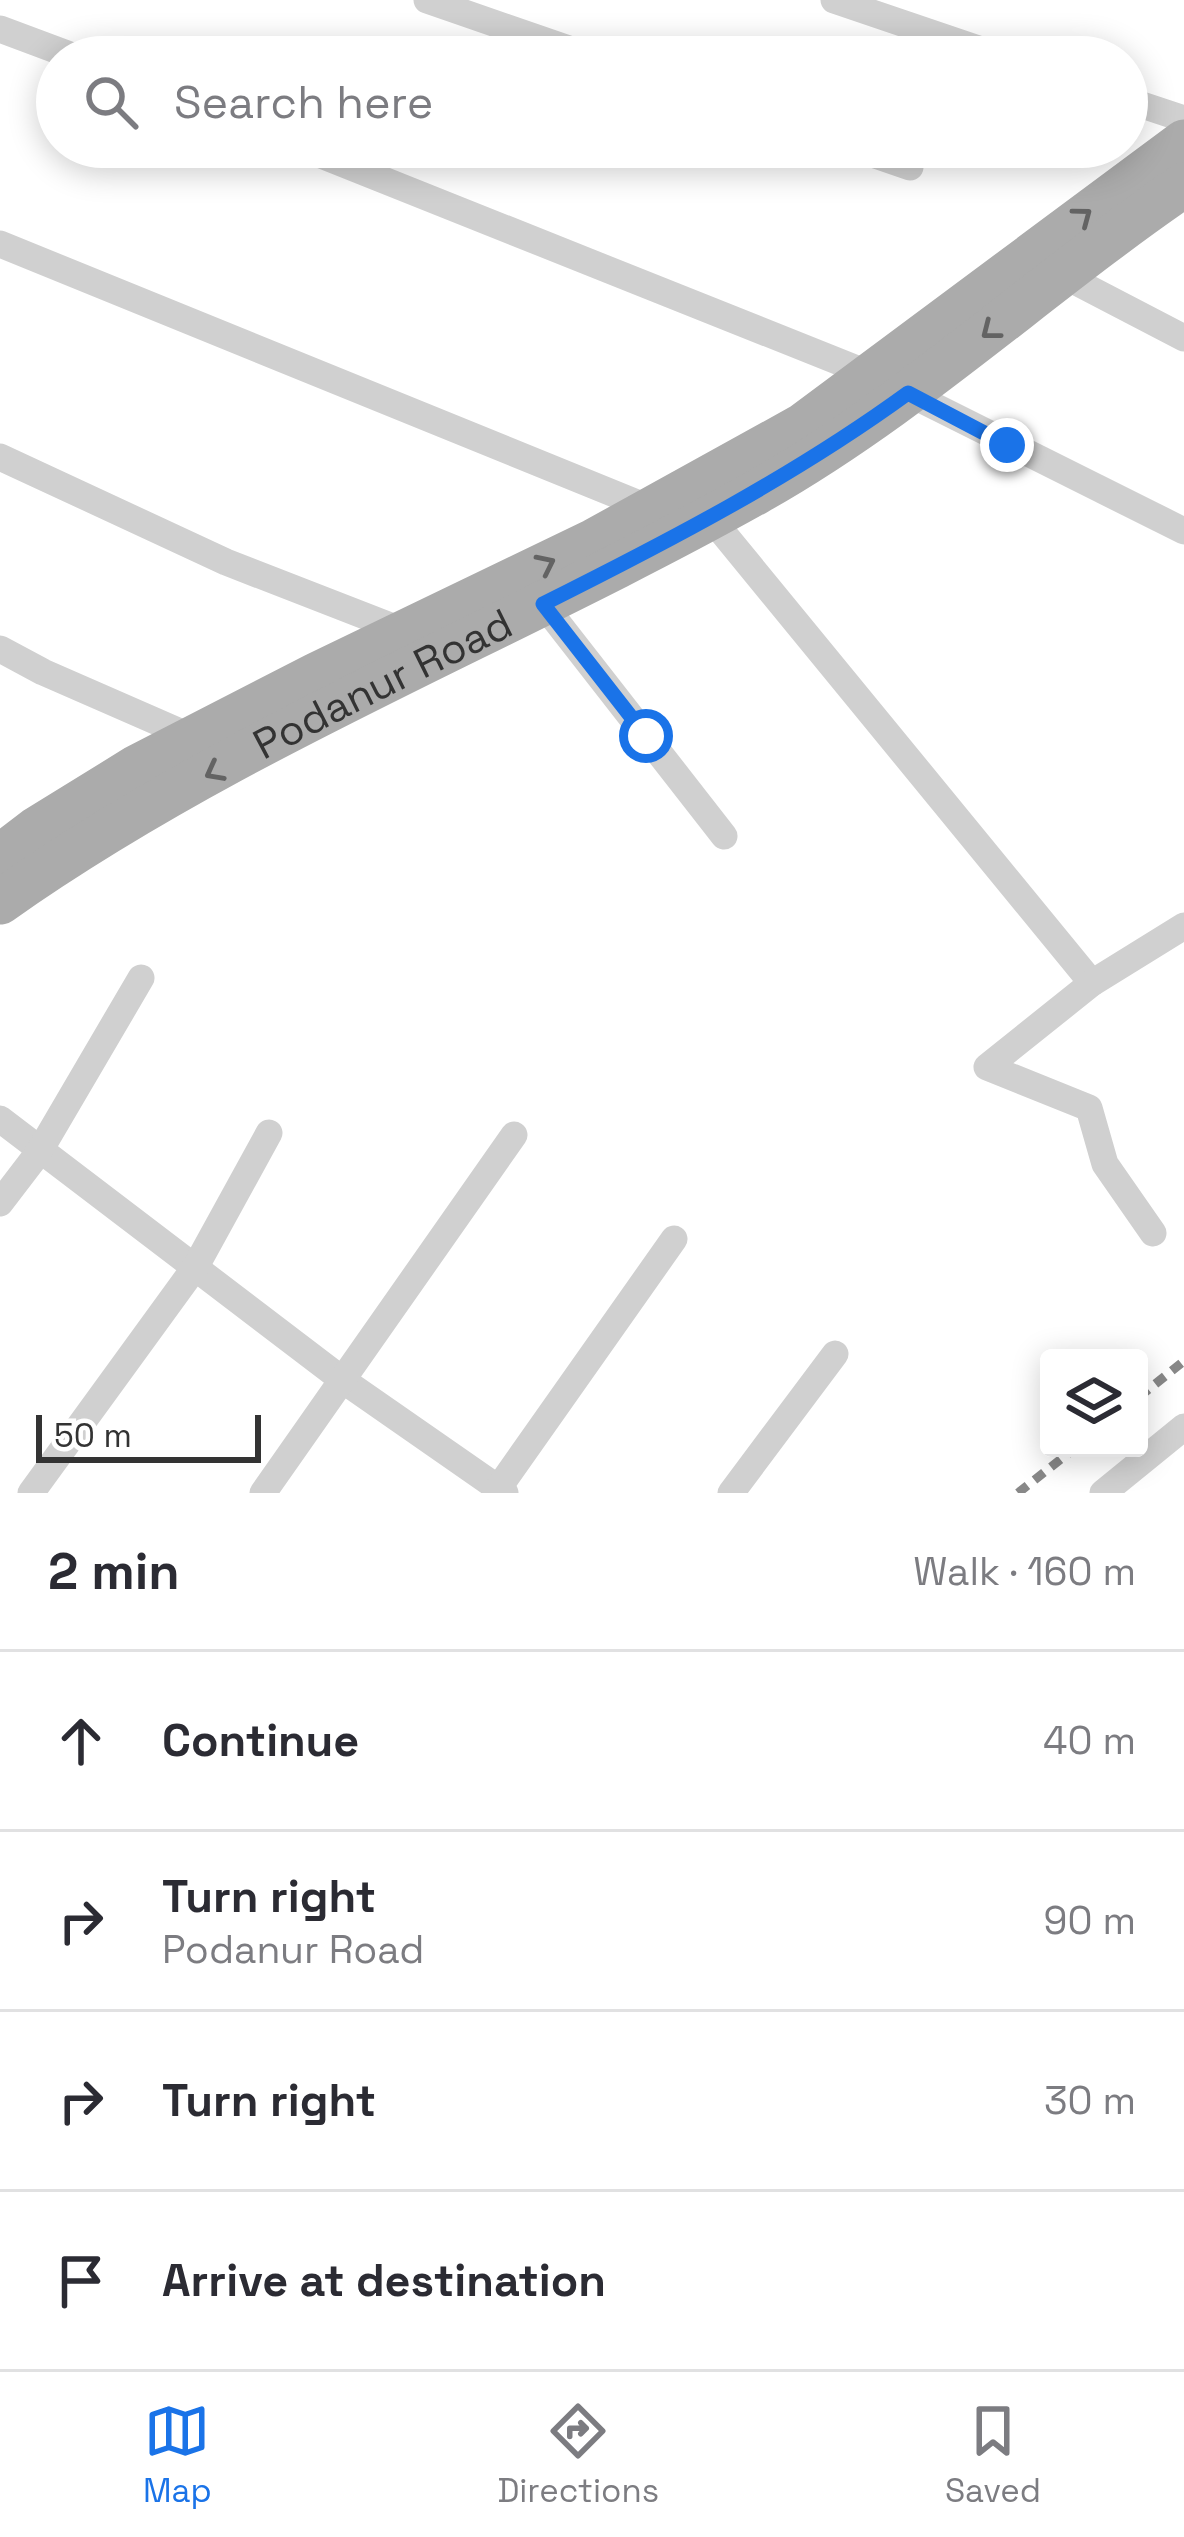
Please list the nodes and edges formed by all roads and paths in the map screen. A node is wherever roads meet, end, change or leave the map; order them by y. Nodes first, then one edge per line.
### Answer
1 (6, 0) edge
2 (428, 0) edge
3 (834, 0) edge
4 (0, 20) edge
5 (0, 29) edge
6 (532, 36) edge
7 (940, 36) edge
8 (36, 42) edge
9 (1148, 107) edge
10 (1184, 119) edge
11 (1184, 142) edge
12 (353, 168) edge
13 (1184, 185) edge
14 (0, 244) edge
15 (1063, 275) junction
16 (1184, 338) edge
17 (890, 384) junction
18 (0, 457) edge
19 (654, 510) junction
20 (710, 517) junction
21 (1184, 531) edge
22 (543, 604) junction
23 (406, 632) junction
24 (0, 649) edge
25 (194, 738) junction
26 (724, 836) dead end
27 (0, 857) edge
28 (0, 902) edge
29 (1184, 926) edge
30 (141, 977) dead end
31 (1092, 983) junction
32 (0, 1119) edge
33 (269, 1133) dead end
34 (514, 1136) dead end
35 (39, 1152) junction
36 (0, 1203) edge
37 (1153, 1233) dead end
38 (674, 1239) dead end
39 (196, 1266) junction
40 (835, 1354) dead end
41 (344, 1381) junction
42 (1184, 1427) edge
43 (499, 1492) edge
44 (31, 1493) edge
45 (263, 1493) edge
46 (730, 1493) edge
47 (1103, 1493) edge

1 - 4 street
2 - 6 street
3 - 7 street
5 - 8 street
9 - 10 street
17 -> 11 main road
12 - 17 street
13 - 15 main road, Podanur Road
14 - 19 street
15 - 16 street
15 -> 17 main road, Podanur Road
17 - 19 main road
17 - 20 main road, Podanur Road
17 - 21 street
18 - 23 street
23 -> 19 main road
20 - 22 main road, Podanur Road
20 - 31 street
22 - 26 street
22 -> 28 main road, Podanur Road
23 - 25 main road
24 - 25 street
25 - 27 main road
29 - 31 street
30 - 35 street
31 - 37 street
32 - 35 street
33 - 39 street
34 - 41 street
35 - 36 street
35 - 39 street
38 - 43 street
39 - 41 street
39 - 44 street
40 - 46 street
41 - 43 street
41 - 45 street
42 - 47 street

